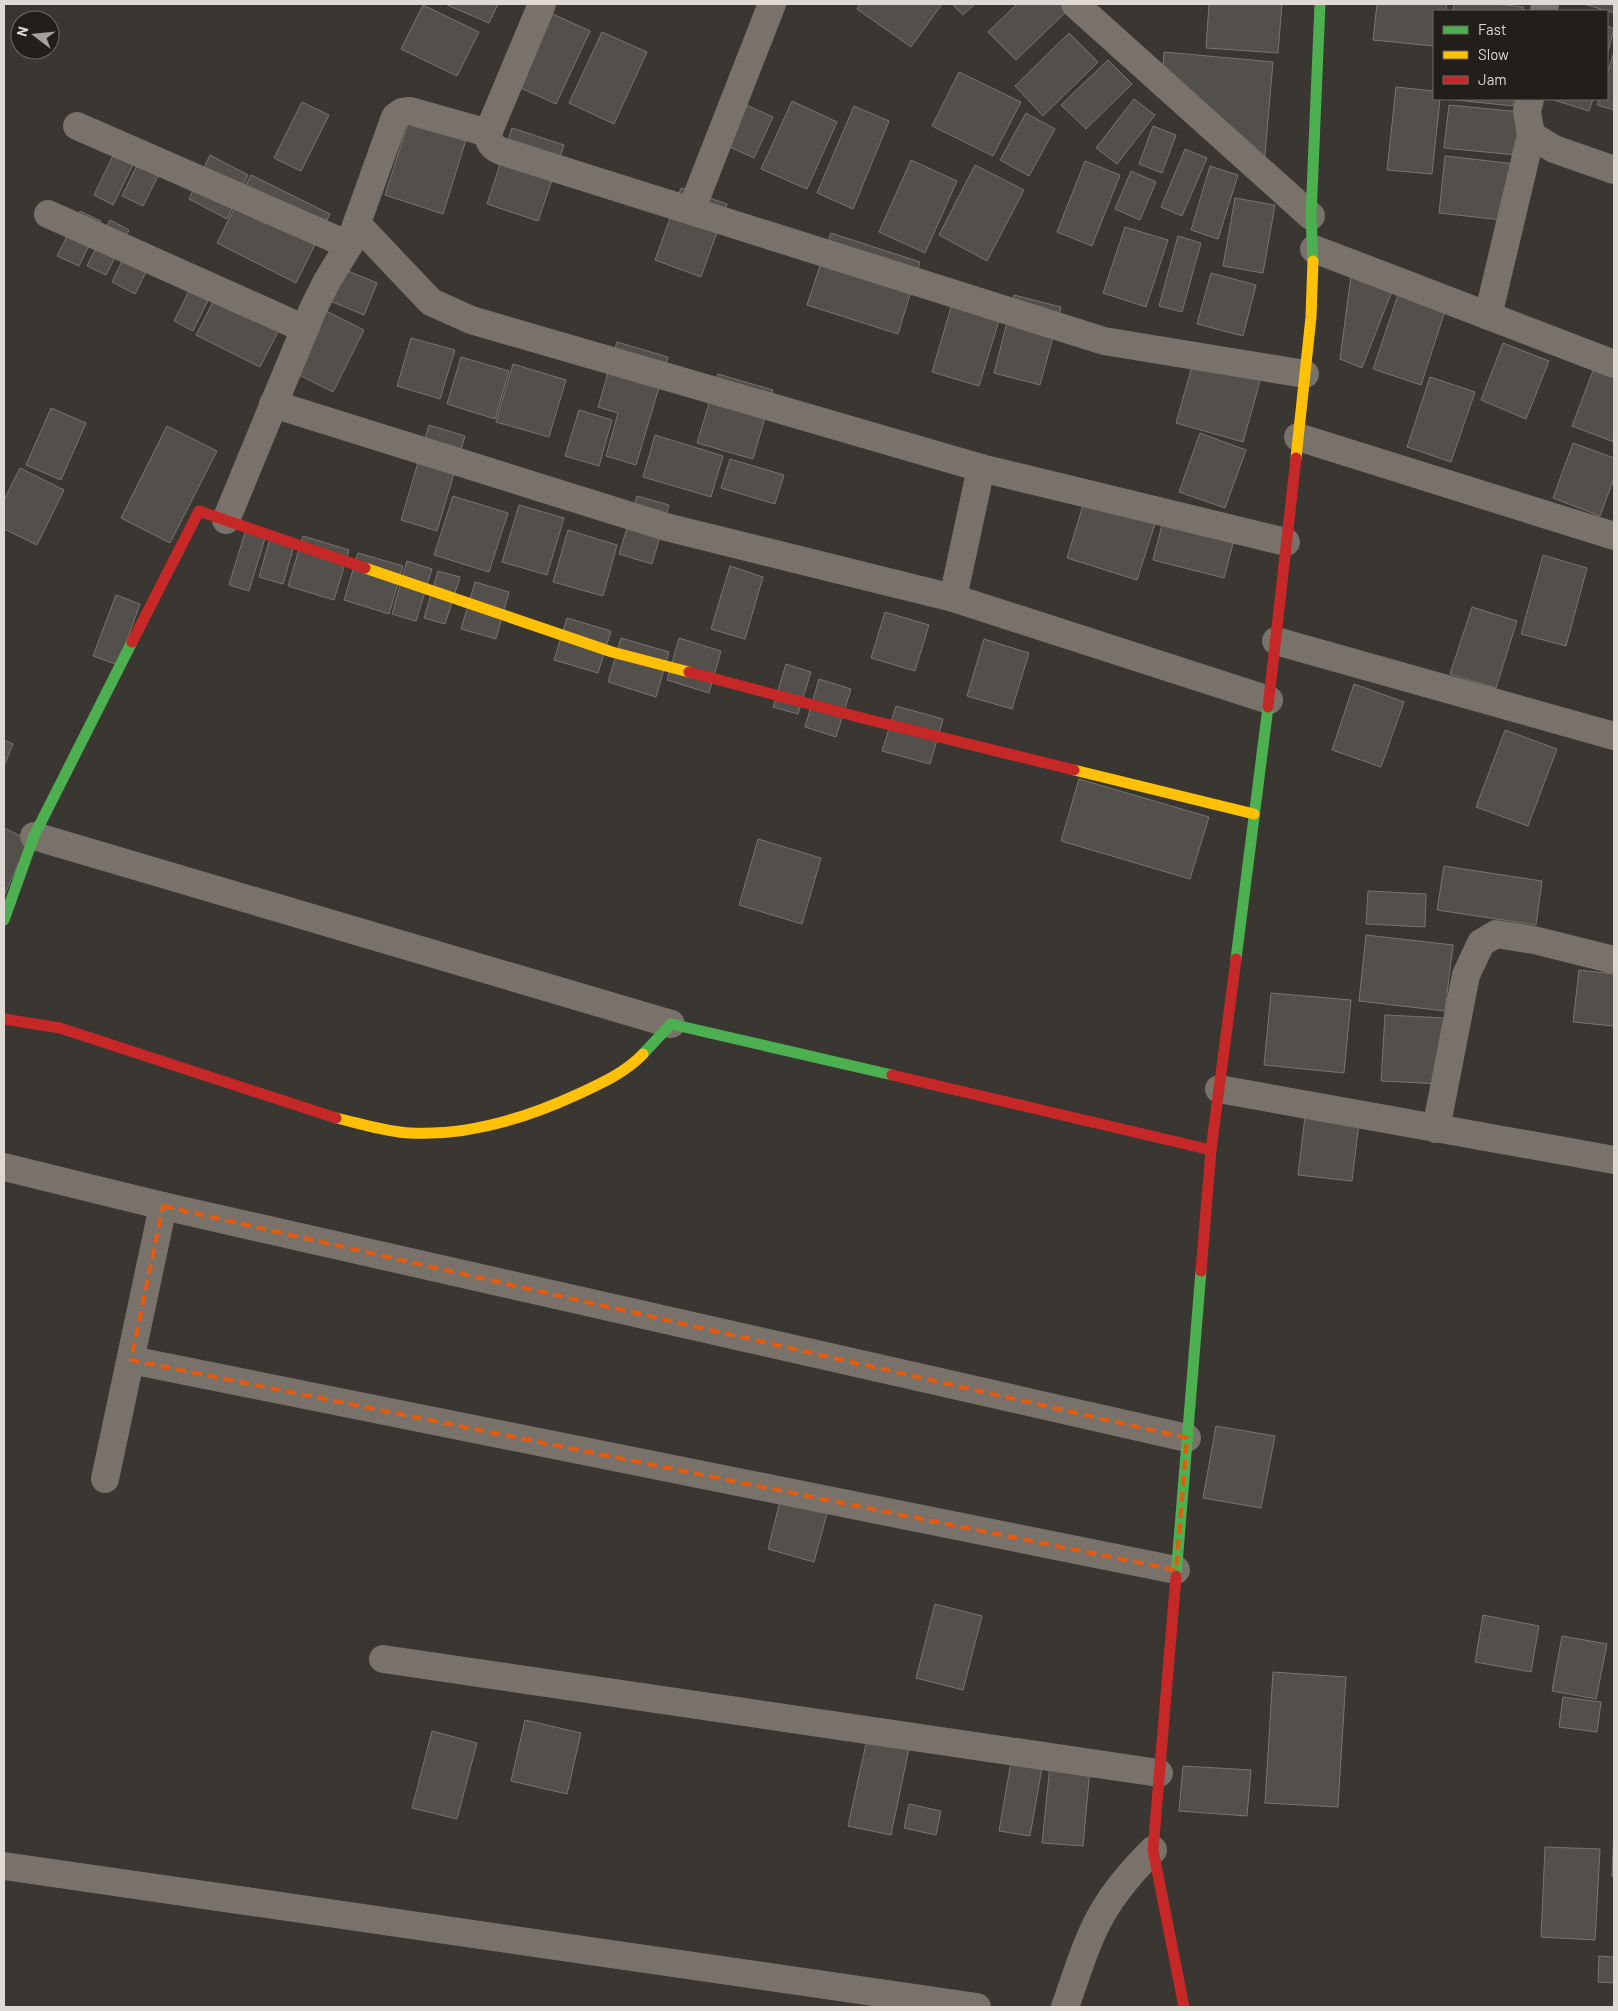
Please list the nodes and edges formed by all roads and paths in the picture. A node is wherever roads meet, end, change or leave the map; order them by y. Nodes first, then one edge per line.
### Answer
1 (542, 4) edge
2 (772, 4) edge
3 (1075, 4) edge
4 (1320, 4) edge
5 (1530, 100) edge
6 (77, 126) dead end
7 (488, 133) junction
8 (1531, 135) junction
9 (1614, 170) edge
10 (691, 211) junction
11 (48, 214) dead end
12 (1311, 216) junction
13 (353, 234) junction
14 (1314, 250) junction
15 (1488, 316) junction
16 (305, 329) junction
17 (1614, 364) edge
18 (1305, 374) junction
19 (273, 404) junction
20 (1298, 437) junction
21 (981, 468) junction
22 (226, 520) junction
23 (1614, 536) edge
24 (1286, 542) junction
25 (954, 598) junction
26 (1276, 641) junction
27 (1269, 700) junction
28 (1614, 736) edge
29 (1254, 814) junction
30 (34, 836) junction
31 (4, 920) edge
32 (1614, 960) edge
33 (4, 1019) edge
34 (672, 1024) junction
35 (1220, 1089) junction
36 (1436, 1129) junction
37 (1211, 1150) junction
38 (1614, 1160) edge
39 (4, 1167) edge
40 (163, 1206) junction
41 (131, 1360) junction
42 (1187, 1438) junction
43 (105, 1479) dead end
44 (1176, 1570) junction
45 (383, 1659) dead end
46 (1159, 1773) junction
47 (1152, 1850) junction
48 (4, 1866) edge
49 (977, 2007) edge
50 (1066, 2007) edge
51 (1184, 2007) edge

1 - 7 street
2 - 10 street
3 - 12 street
4 - 12 street
5 - 8 street
6 - 13 street
7 - 10 street
7 - 13 street
8 - 9 street
8 - 15 street
10 - 18 street
11 - 16 street
12 - 14 street
13 - 16 street
13 - 21 street
14 - 15 street
14 - 18 street
15 - 17 street
16 - 19 street
18 - 20 street
19 - 22 street
19 - 25 street
20 - 23 street
20 - 24 street
21 - 24 street
21 - 25 street
22 - 29 street
22 - 30 street
24 - 26 street
25 - 27 street
26 - 27 street
26 - 28 street
27 - 29 street
29 - 35 street
30 - 31 street
30 - 34 street
32 - 36 street
33 - 34 street
34 - 37 street
35 - 36 street
35 - 37 street
36 - 38 street
37 - 42 street
39 - 40 street
40 - 41 street
40 - 42 street
41 - 43 street
41 - 44 street
42 - 44 street
44 - 46 street
45 - 46 street
46 - 47 street
47 - 50 street
47 - 51 street
48 - 49 street

